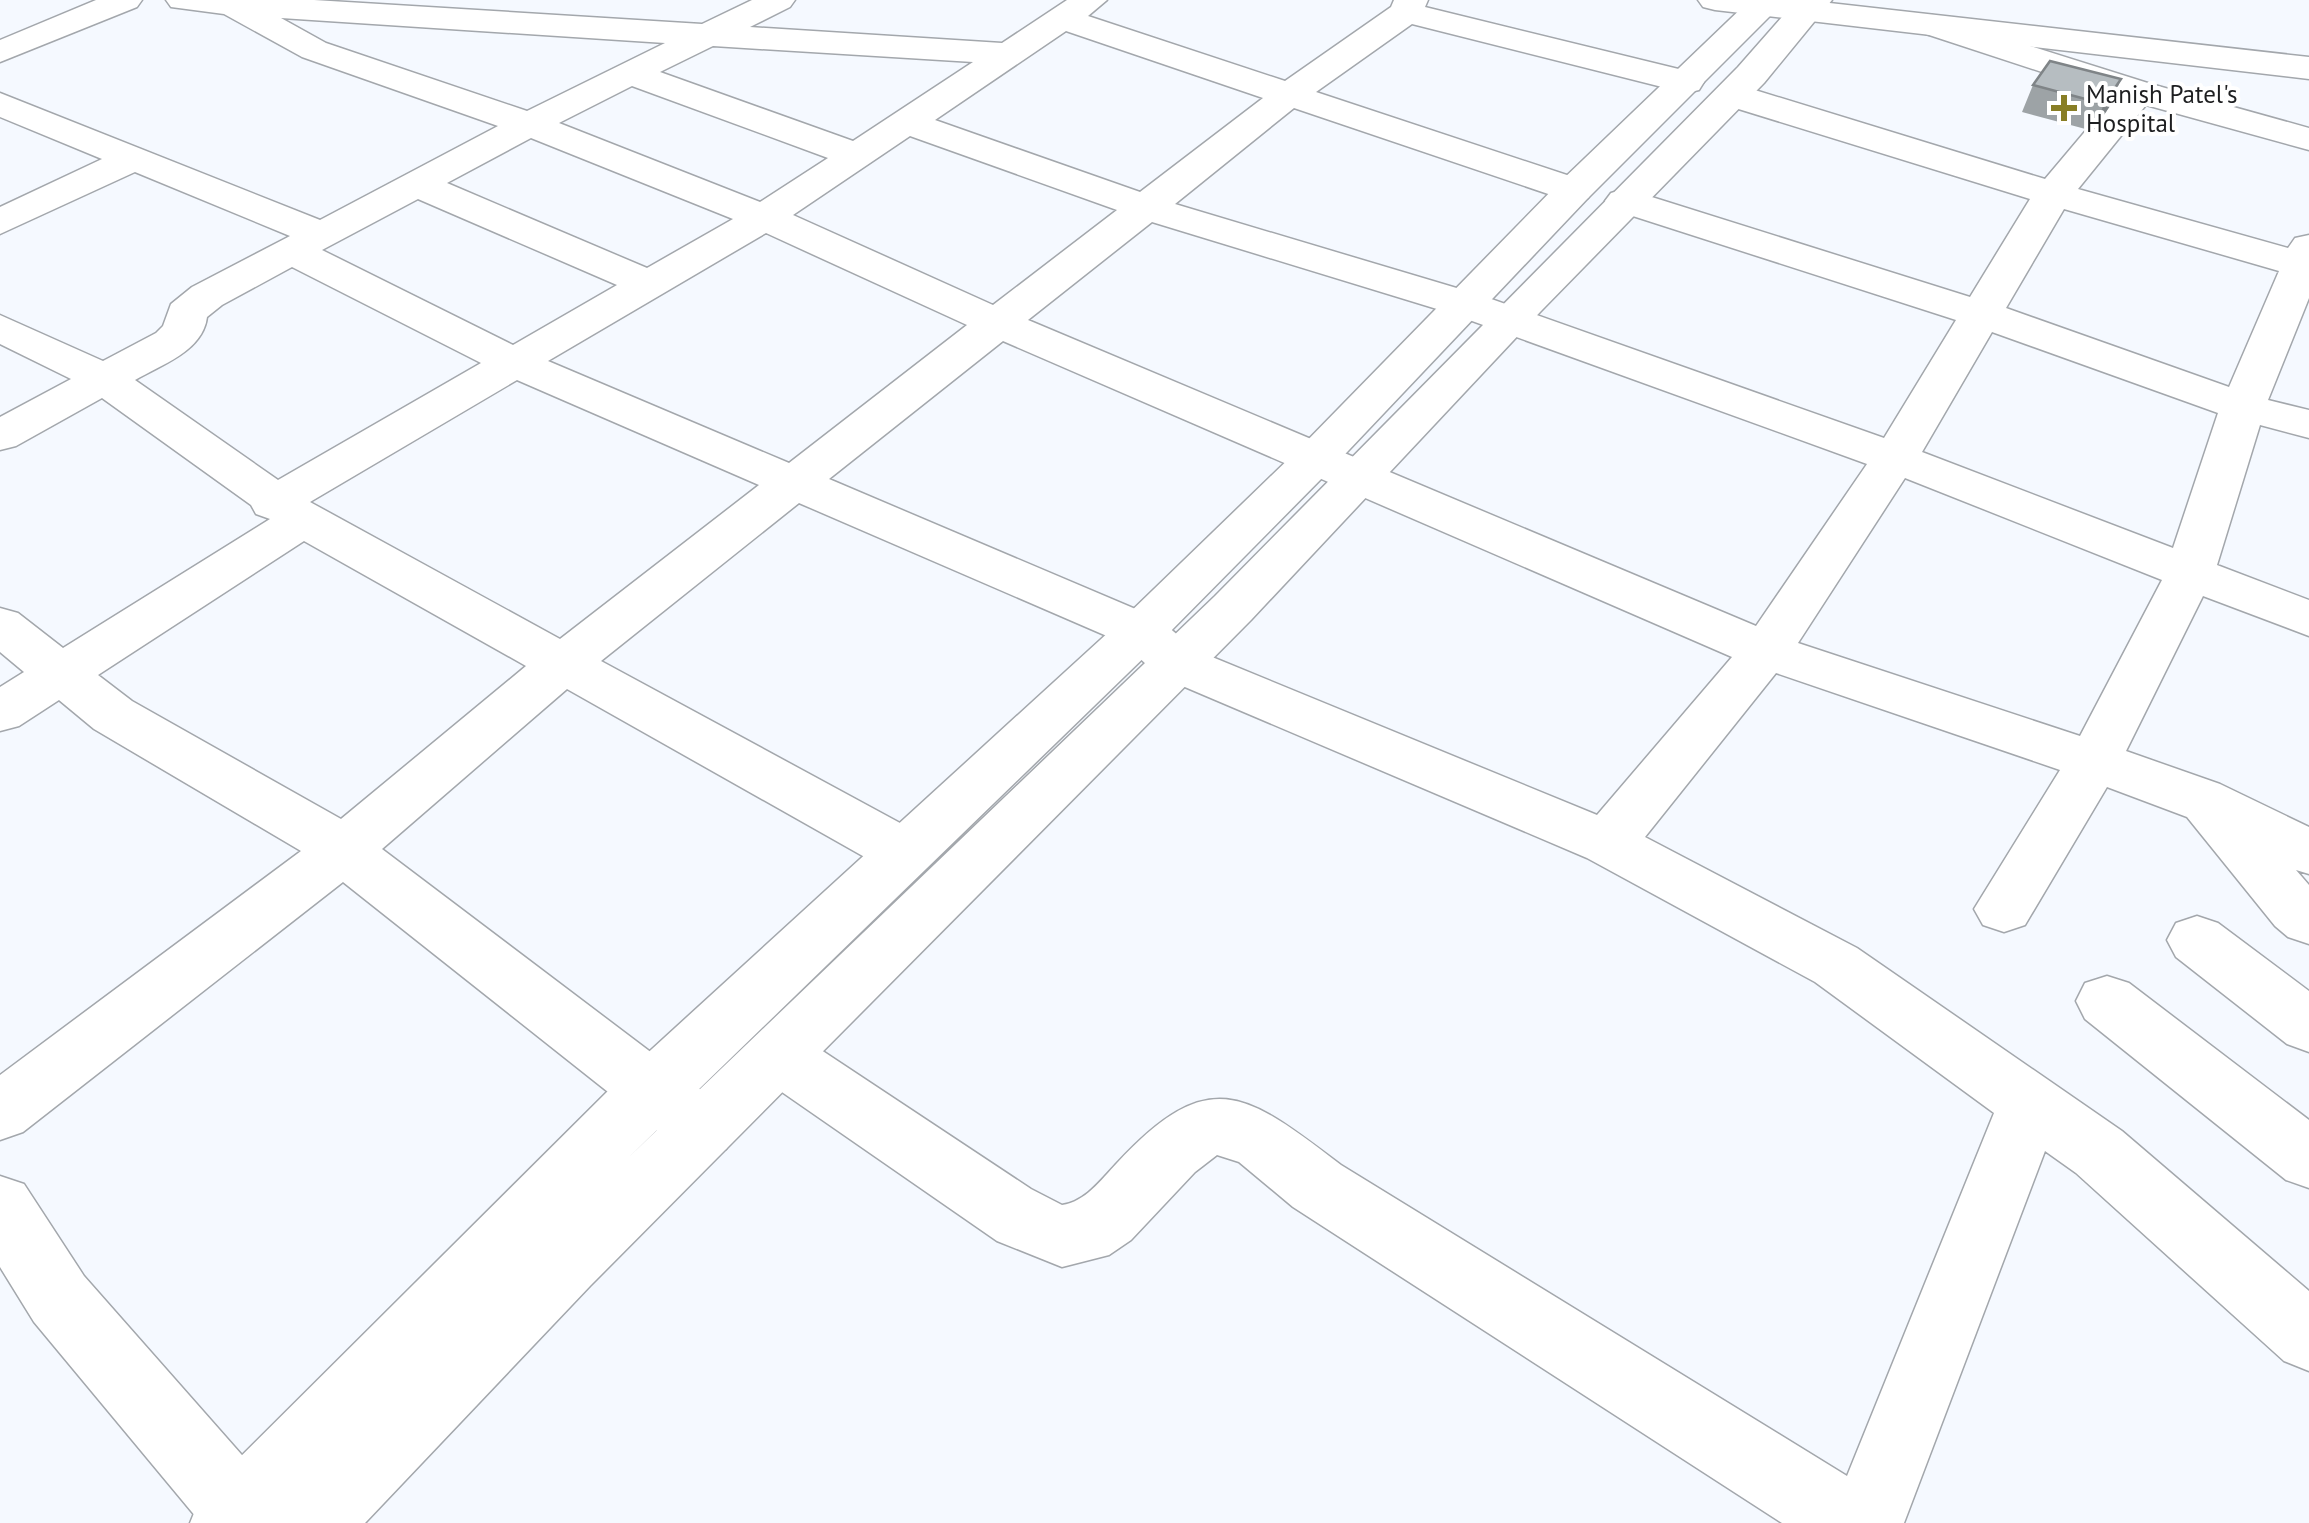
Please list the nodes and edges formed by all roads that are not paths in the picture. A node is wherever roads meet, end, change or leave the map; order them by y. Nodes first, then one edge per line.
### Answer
1 (125, 0) edge
2 (183, 0) edge
3 (778, 0) edge
4 (1775, 3) edge
5 (232, 4) junction
6 (1409, 6) edge
7 (1950, 7) edge
8 (1077, 10) edge
9 (706, 34) junction
10 (2309, 43) edge
11 (0, 52) edge
12 (1009, 54) junction
13 (2309, 68) edge
14 (634, 75) junction
15 (1709, 88) junction
16 (2138, 92) junction
17 (1290, 94) junction
18 (0, 104) edge
19 (906, 122) junction
20 (528, 124) junction
21 (2309, 139) edge
22 (853, 154) junction
23 (134, 158) junction
24 (418, 184) junction
25 (2053, 194) junction
26 (1600, 196) junction
27 (1148, 208) junction
28 (764, 217) junction
29 (0, 222) edge
30 (307, 243) junction
31 (2307, 260) edge
32 (648, 283) junction
33 (1487, 312) junction
34 (1984, 315) junction
35 (998, 323) junction
36 (0, 328) edge
37 (513, 362) junction
38 (103, 378) junction
39 (2243, 408) junction
40 (2309, 424) edge
41 (0, 436) edge
42 (1895, 458) junction
43 (1336, 469) junction
44 (797, 484) junction
45 (288, 512) junction
46 (2190, 573) junction
47 (2304, 613) edge
48 (0, 625) edge
49 (1159, 647) junction
50 (1766, 651) junction
51 (561, 665) junction
52 (63, 674) junction
53 (0, 712) edge
54 (2094, 761) junction
55 (2200, 799) junction
56 (1606, 843) junction
57 (343, 850) junction
58 (904, 852) junction
59 (2309, 852) edge
60 (2004, 909) dead end
61 (2309, 920) edge
62 (2197, 940) dead end
63 (2107, 1001) dead end
64 (2309, 1026) edge
65 (778, 1055) junction
66 (652, 1089) junction
67 (2031, 1103) junction
68 (0, 1112) edge
69 (702, 1129) junction
70 (2309, 1159) edge
71 (0, 1206) edge
72 (2309, 1336) edge
73 (239, 1519) edge
74 (312, 1523) edge
75 (1851, 1523) edge
76 (1866, 1523) edge

1 - 11 street
2 - 5 street
3 - 9 street
4 - 7 street
4 - 15 street
5 - 9 street
5 - 20 street
6 - 15 street
6 - 17 street
7 - 10 street
7 - 13 street
7 - 16 street
8 - 12 street
8 - 17 street
9 - 12 street
9 - 14 street
12 - 19 street
14 - 20 street
14 - 22 street
15 - 25 street
15 - 26 street
16 - 21 street
16 - 25 street
17 - 26 street
17 - 27 street
18 - 23 street
19 - 22 street
19 - 27 street
20 - 24 street
20 - 28 street
22 - 28 street
23 - 29 street
23 - 30 street
24 - 30 street
24 - 32 street
25 - 31 street
25 - 34 street
26 - 33 street
26 - 34 street
27 - 33 street
27 - 35 street
28 - 32 street
28 - 35 street
30 - 37 street
30 - 38 street
31 - 39 street
32 - 37 street
33 - 42 street
33 - 43 street
34 - 39 street
34 - 42 street
35 - 43 street
35 - 44 street
36 - 38 street
37 - 44 street
37 - 45 street
38 - 41 street
38 - 45 street
39 - 40 street
39 - 46 street
42 - 46 street
42 - 50 street
43 - 49 street
43 - 50 street
44 - 49 street
44 - 51 street
45 - 51 street
45 - 52 street
46 - 47 street
46 - 54 street
48 - 52 street
49 - 56 street
49 - 58 street
49 - 65 street
50 - 54 street
50 - 56 street
51 - 57 street
51 - 58 street
52 - 53 street
52 - 57 street
54 - 55 street
54 - 60 street
55 - 59 street
55 - 61 street
56 - 67 street
57 - 66 street
57 - 68 street
58 - 66 street
62 - 64 street
63 - 70 street
65 - 69 street
65 - 75 street
66 - 69 street
66 - 73 street
67 - 72 street
67 - 76 street
69 - 74 street
71 - 73 street

